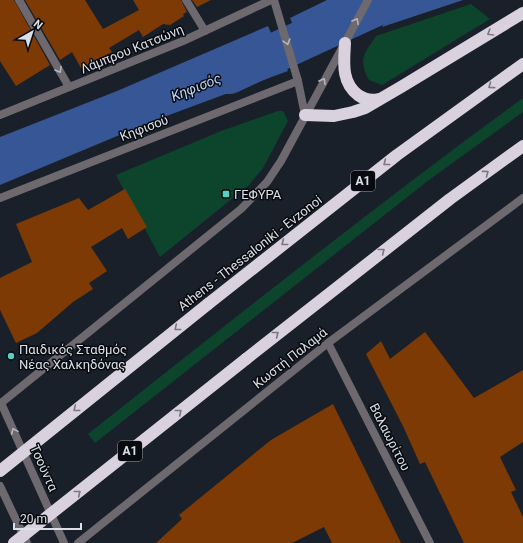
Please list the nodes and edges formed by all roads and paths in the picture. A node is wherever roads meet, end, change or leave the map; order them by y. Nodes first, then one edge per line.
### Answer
1 (19, 0) edge
2 (186, 0) edge
3 (271, 0) edge
4 (274, 0) edge
5 (368, 0) edge
6 (523, 13) edge
7 (205, 31) junction
8 (345, 42) junction
9 (523, 64) edge
10 (298, 81) junction
11 (69, 87) junction
12 (380, 99) junction
13 (0, 115) edge
14 (305, 115) junction
15 (523, 146) edge
16 (0, 198) edge
17 (523, 198) edge
18 (328, 343) junction
19 (1, 404) edge
20 (0, 471) edge
21 (0, 486) edge
22 (14, 543) edge
23 (27, 543) edge
24 (64, 543) edge
25 (78, 543) edge
26 (430, 543) edge

1 -> 11 street
2 - 7 street
3 - 7 street, Λάμπρου Κατσώνη
4 -> 10 street
8 -> 5 street
6 -> 12 highway
7 - 11 street, Λάμπρου Κατσώνη
8 - 12 highway
14 -> 8 street
9 -> 20 highway, Athens - Thessaloniki - Evzonoi / Α1, bridge
10 - 14 street
10 - 16 street, Κηφισού
11 - 13 street, Λάμπρου Κατσώνη
12 - 14 highway
14 - 19 street
22 -> 15 highway, Α1, bridge
17 - 18 street, Κωστή Παλαμά
18 - 25 street, Κωστή Παλαμά
18 - 26 street, Βαλαωρίτου
24 -> 19 street, Τσούντα
21 - 23 street

